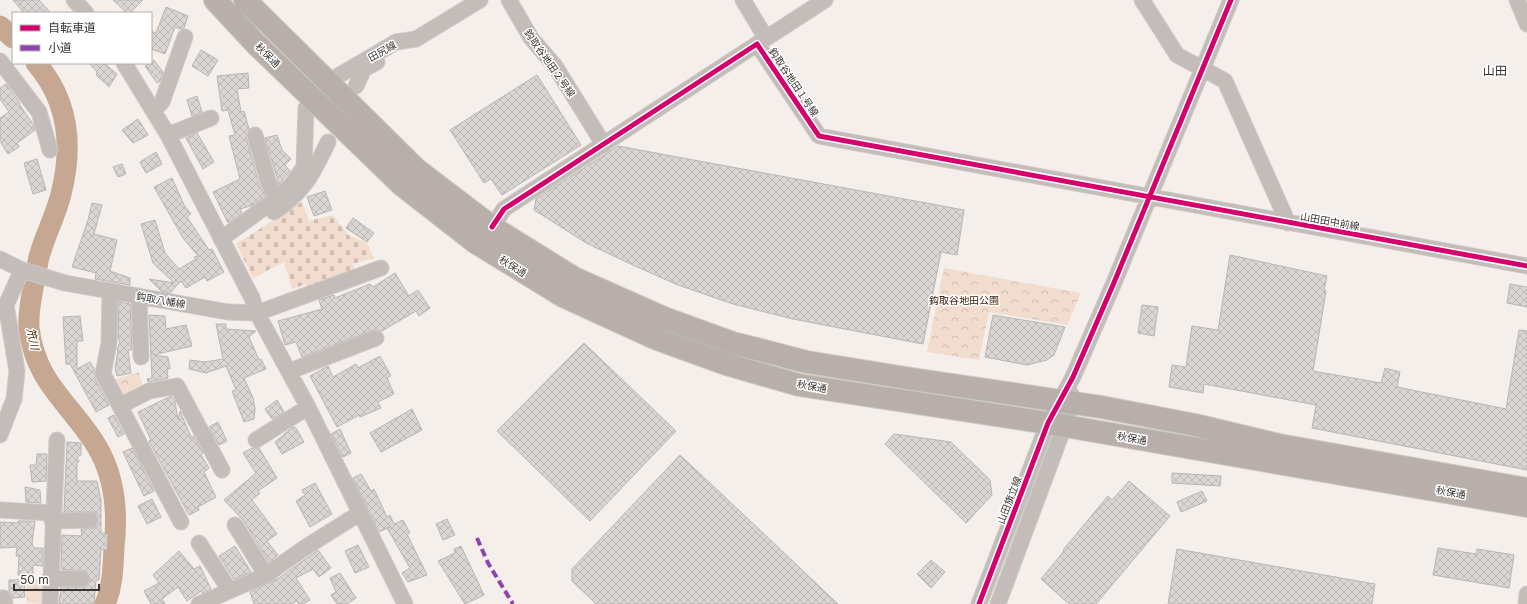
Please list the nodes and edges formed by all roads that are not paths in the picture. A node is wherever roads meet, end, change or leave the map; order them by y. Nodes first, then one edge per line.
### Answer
1 (74, 0) edge
2 (215, 0) edge
3 (245, 0) edge
4 (480, 0) edge
5 (509, 0) edge
6 (743, 0) edge
7 (825, 0) edge
8 (1142, 0) edge
9 (1231, 0) edge
10 (1517, 0) edge
11 (85, 12) edge
12 (1527, 24) edge
13 (185, 37) dead end
14 (416, 39) junction
15 (762, 41) junction
16 (0, 61) edge
17 (125, 64) edge
18 (1202, 69) junction
19 (328, 84) junction
20 (356, 86) dead end
21 (314, 100) junction
22 (154, 110) junction
23 (211, 118) dead end
24 (168, 135) junction
25 (255, 135) dead end
26 (328, 142) dead end
27 (604, 145) junction
28 (50, 150) dead end
29 (1130, 194) joint
30 (1149, 197) junction
31 (276, 199) junction
32 (1288, 223) junction
33 (492, 227) junction
34 (223, 243) junction
35 (0, 259) edge
36 (1527, 266) edge
37 (382, 268) dead end
38 (24, 271) junction
39 (110, 292) junction
40 (139, 296) junction
41 (257, 312) junction
42 (376, 338) dead end
43 (141, 356) dead end
44 (290, 371) junction
45 (1065, 403) junction
46 (120, 406) junction
47 (308, 407) junction
48 (1056, 425) junction
49 (0, 435) edge
50 (57, 440) dead end
51 (256, 440) dead end
52 (222, 470) dead end
53 (1527, 489) edge
54 (1527, 506) edge
55 (0, 510) edge
56 (360, 513) junction
57 (53, 517) junction
58 (90, 520) dead end
59 (181, 522) dead end
60 (235, 526) dead end
61 (199, 543) dead end
62 (266, 575) junction
63 (50, 578) junction
64 (82, 579) dead end
65 (229, 590) junction
66 (1527, 594) edge
67 (0, 598) edge
68 (5, 604) edge
69 (50, 604) edge
70 (199, 604) edge
71 (405, 604) edge
72 (979, 604) edge
73 (998, 604) edge
74 (1526, 604) edge

1 - 11 street
2 - 21 highway, 秋保通
3 - 19 highway, 秋保通
4 - 14 street, 田尻線
5 - 27 street, 鈎取谷地田２号線
6 - 15 street
7 - 15 street
8 - 18 street
9 - 18 street, 山田旗立線
10 - 12 street
13 - 22 street
14 - 19 street, 田尻線
14 - 20 street
15 - 27 street, 鈎取谷地田１号線
15 - 29 street, 鈎取谷地田１号線
16 - 28 street
17 - 22 street
18 - 30 street, 山田旗立線
18 - 32 street
19 - 33 highway, 秋保通
21 - 31 street
21 - 48 highway, 秋保通
22 - 24 street
23 - 24 street
24 - 34 street
25 - 31 street
26 - 34 street
27 - 33 street, 鈎取谷地田１号線
29 - 30 street, 山田田中前線
30 - 32 street, 山田田中前線
30 - 45 street, 山田旗立線
31 - 34 street
32 - 36 street, 山田田中前線
33 - 45 highway, 秋保通
34 - 41 street
35 - 38 street
37 - 41 street, 鈎取八幡線
38 - 39 street, 鈎取八幡線
38 - 49 street
39 - 40 street, 鈎取八幡線
39 - 46 street
40 - 41 street, 鈎取八幡線
40 - 43 street
41 - 44 street
42 - 44 street
44 - 47 street
45 - 48 street, 山田旗立線
45 - 53 highway, 秋保通
46 - 52 street
46 - 59 street
47 - 51 street
47 - 56 street
48 - 54 highway, 秋保通
48 - 72 street, 山田旗立線
48 - 73 street, 山田旗立線
50 - 57 street
55 - 57 street
56 - 62 street
56 - 71 street
57 - 58 street
57 - 63 street
60 - 62 street
61 - 65 street
62 - 65 street
63 - 64 street
63 - 69 street
65 - 70 street
66 - 74 street
67 - 68 street

